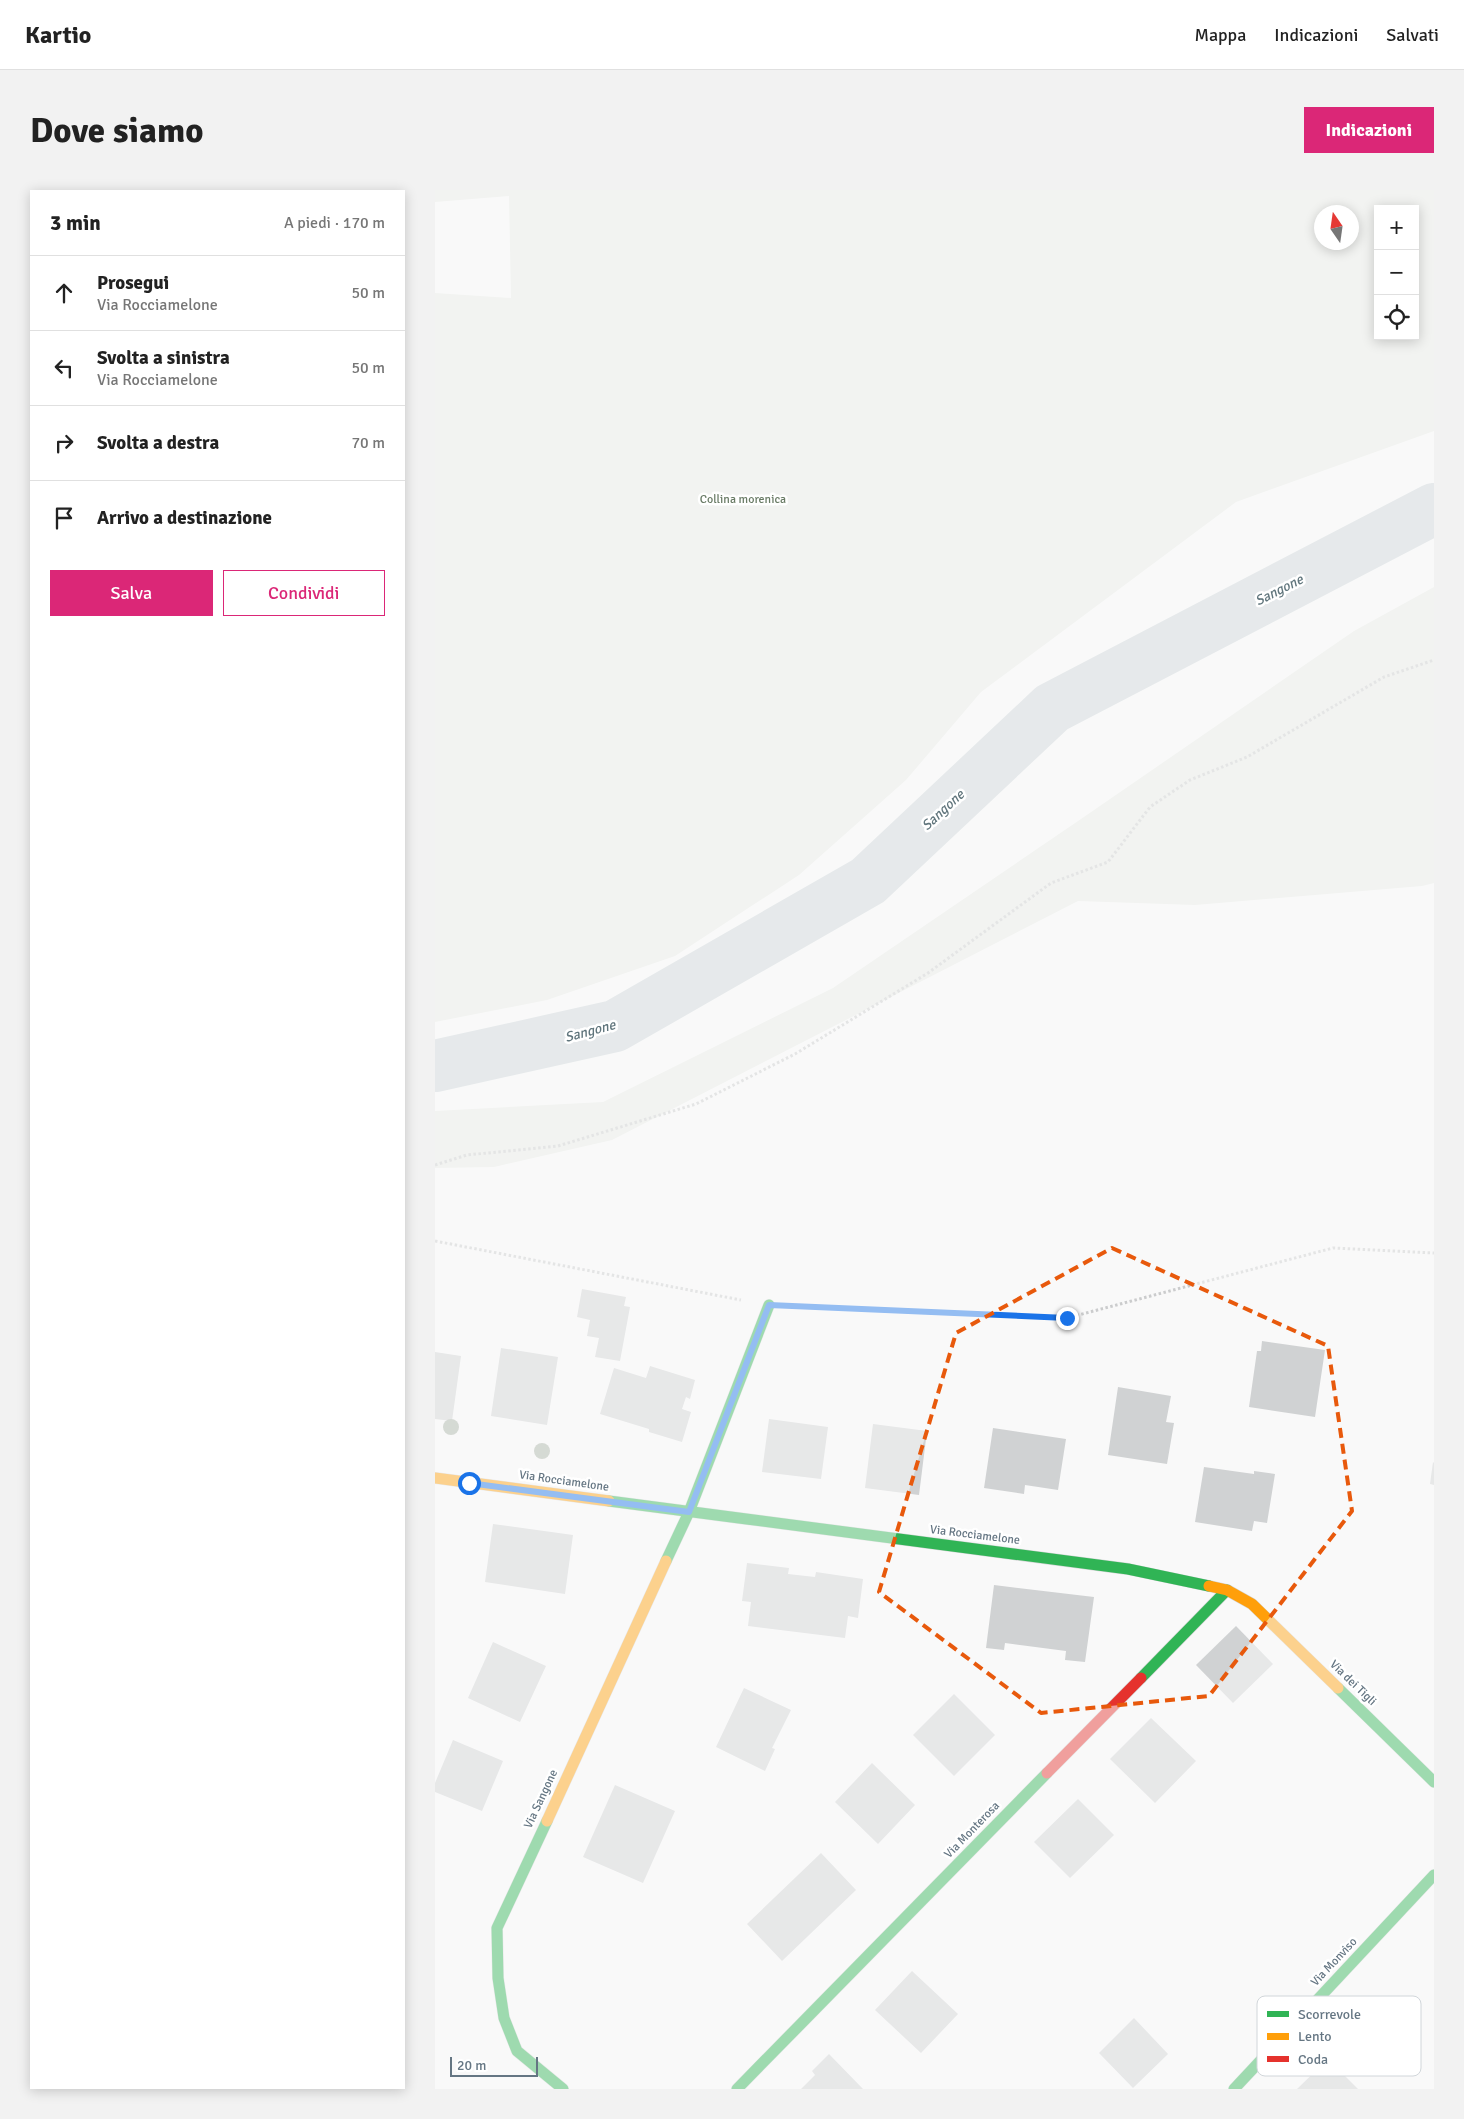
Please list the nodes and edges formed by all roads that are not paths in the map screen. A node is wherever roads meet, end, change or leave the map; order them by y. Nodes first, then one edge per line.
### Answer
1 (769, 1305) road end
2 (435, 1478) edge
3 (689, 1512) junction
4 (1227, 1590) junction
5 (1252, 1604) joint
6 (1434, 1782) edge
7 (1434, 1875) edge
8 (1321, 1996) edge
9 (1257, 2064) edge
10 (563, 2089) edge
11 (737, 2089) edge
12 (1234, 2089) edge

1 - 3 street
2 - 3 street, Via Rocciamelone
3 - 4 street, Via Rocciamelone
3 - 10 street, Via Sangone
4 - 5 street, Via Rocciamelone
4 - 11 street, Via Monterosa
5 - 6 street, Via dei Tigli
7 - 8 street, Via Monviso
9 - 12 street, Via Monviso

